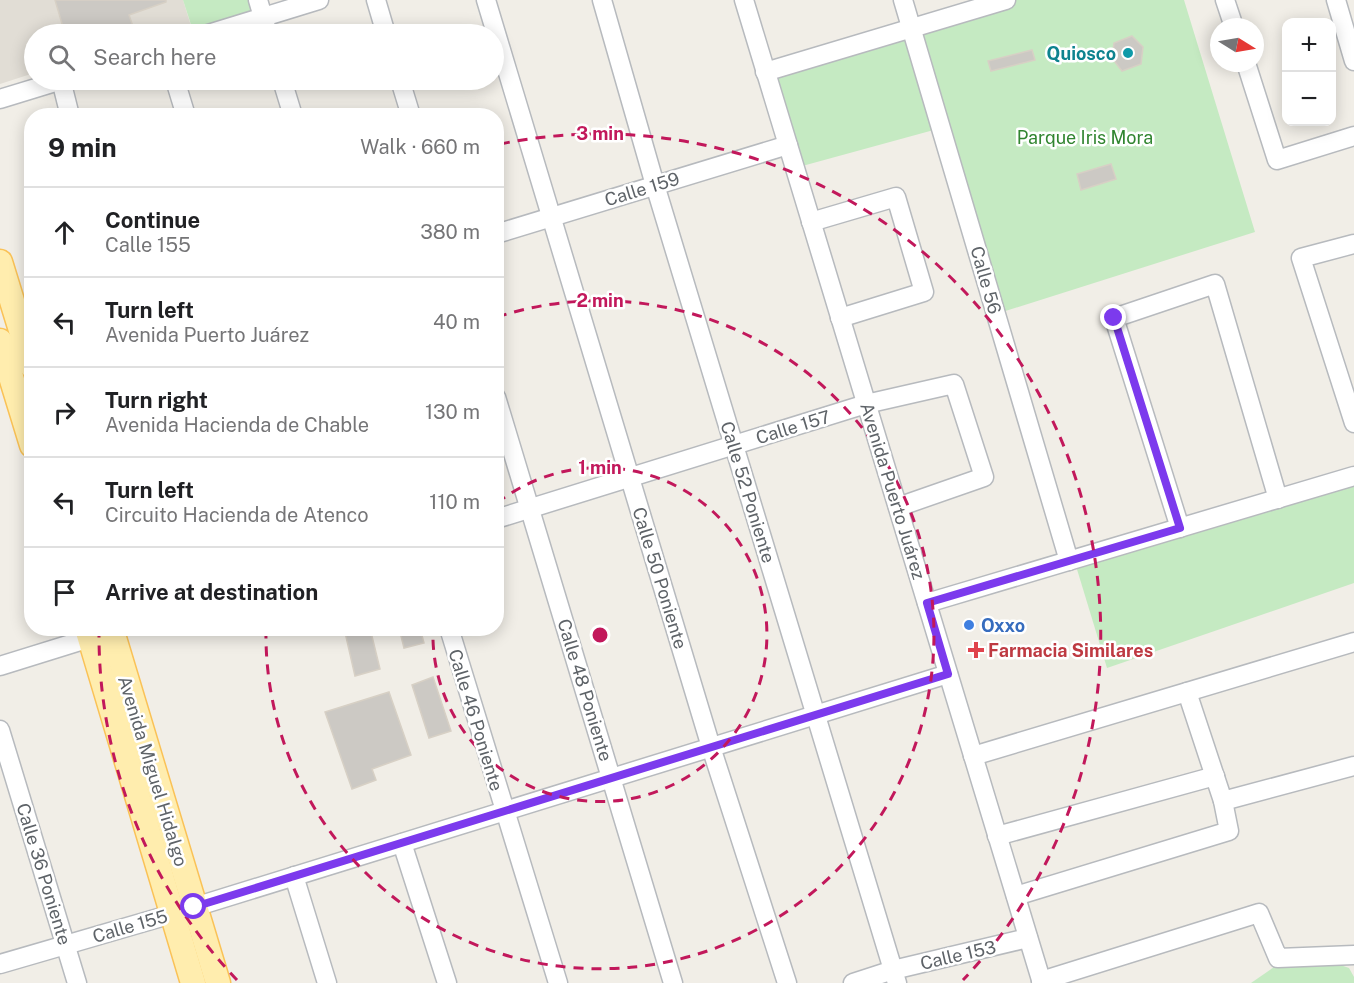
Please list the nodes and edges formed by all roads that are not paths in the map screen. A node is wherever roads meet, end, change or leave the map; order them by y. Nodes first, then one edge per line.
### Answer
1 (319, 0) edge
2 (376, 0) edge
3 (486, 0) edge
4 (602, 0) edge
5 (744, 0) edge
6 (903, 0) edge
7 (1006, 0) edge
8 (1225, 0) edge
9 (1336, 0) edge
10 (975, 4) edge
11 (263, 17) edge
12 (1231, 18) edge
13 (240, 24) edge
14 (383, 24) edge
15 (493, 24) edge
16 (911, 28) junction
17 (504, 60) edge
18 (1354, 61) edge
19 (765, 72) junction
20 (1248, 72) edge
21 (29, 90) edge
22 (64, 90) edge
23 (178, 90) edge
24 (285, 90) edge
25 (403, 90) edge
26 (0, 99) edge
27 (68, 108) edge
28 (184, 108) edge
29 (291, 108) edge
30 (409, 108) edge
31 (1354, 136) edge
32 (788, 145) junction
33 (654, 185) junction
34 (551, 217) junction
35 (811, 222) junction
36 (504, 232) edge
37 (1354, 244) edge
38 (0, 262) edge
39 (840, 318) junction
40 (24, 340) edge
41 (0, 341) edge
42 (14, 380) edge
43 (866, 404) junction
44 (24, 416) edge
45 (504, 423) edge
46 (1354, 423) edge
47 (734, 445) junction
48 (1354, 476) edge
49 (630, 477) junction
50 (1278, 499) junction
51 (898, 507) junction
52 (530, 508) junction
53 (504, 516) edge
54 (1180, 528) junction
55 (1069, 561) junction
56 (927, 603) junction
57 (91, 636) edge
58 (107, 636) edge
59 (451, 636) edge
60 (1354, 642) edge
61 (0, 666) edge
62 (948, 674) junction
63 (1187, 692) junction
64 (815, 715) junction
65 (0, 730) edge
66 (711, 747) junction
67 (973, 756) junction
68 (1354, 766) edge
69 (1215, 776) junction
70 (612, 778) junction
71 (1223, 801) junction
72 (504, 811) junction
73 (997, 836) junction
74 (402, 843) junction
75 (294, 876) junction
76 (1016, 896) junction
77 (183, 910) junction
78 (1028, 938) junction
79 (65, 945) junction
80 (1354, 955) edge
81 (0, 964) edge
82 (895, 976) edge
83 (1042, 982) edge
84 (77, 983) edge
85 (193, 983) edge
86 (218, 983) edge
87 (327, 983) edge
88 (447, 983) edge
89 (558, 983) edge
90 (673, 983) edge
91 (788, 983) edge
92 (853, 983) edge

1 - 11 street
2 - 14 street
3 - 15 street, Calle 50 Poniente
4 - 33 street, Calle 52 Poniente
5 - 19 street, Avenida Puerto Juárez
6 - 16 street, Calle 56
7 - 10 street
8 - 12 street
9 - 18 street
10 - 16 street
11 - 13 street
16 - 19 street
16 - 55 street, Calle 56
17 - 34 street, Calle 50 Poniente
19 - 32 street, Avenida Puerto Juárez
20 - 31 street
21 - 26 street
22 - 27 street
23 - 28 street
24 - 29 street
25 - 30 street
32 - 33 street, Calle 159
32 - 35 street, Avenida Puerto Juárez
33 - 34 street, Calle 159
33 - 47 street, Calle 52 Poniente
34 - 36 street, Calle 159
34 - 49 street, Calle 50 Poniente
35 - 39 street, Avenida Puerto Juárez
35 - 39 street
37 - 46 street
38 - 40 main road
39 - 43 street, Avenida Puerto Juárez
41 - 42 main road
42 - 44 main road
43 - 47 street, Calle 157
43 - 51 street, Avenida Puerto Juárez
43 - 51 street, Calle 157
45 - 52 street, Calle 48 Poniente
47 - 49 street, Calle 157
47 - 64 street, Calle 52 Poniente
48 - 50 street
49 - 52 street, Calle 157
49 - 66 street, Calle 50 Poniente
50 - 54 street
50 - 54 street
51 - 56 street, Avenida Puerto Juárez
52 - 53 street, Calle 157
52 - 70 street, Calle 48 Poniente
54 - 55 street
55 - 56 street
56 - 62 street, Avenida Puerto Juárez
57 - 61 street
58 - 77 main road, Avenida Miguel Hidalgo
59 - 72 street, Calle 46 Poniente
60 - 63 street
62 - 64 street, Calle 155
62 - 67 street, Avenida Puerto Juárez
63 - 67 street
63 - 69 street
64 - 66 street, Calle 155
64 - 82 street, Calle 52 Poniente
65 - 79 street, Calle 36 Poniente
66 - 70 street, Calle 155
66 - 91 street, Calle 50 Poniente
67 - 73 street, Avenida Puerto Juárez
68 - 71 street
69 - 71 street
69 - 73 street
70 - 72 street, Calle 155
70 - 90 street, Calle 48 Poniente
71 - 76 street
72 - 74 street, Calle 155
72 - 89 street, Calle 46 Poniente
73 - 76 street, Avenida Puerto Juárez
74 - 75 street, Calle 155
74 - 88 street
75 - 77 street, Calle 155
75 - 87 street
76 - 78 street, Avenida Puerto Juárez
77 - 79 street, Calle 155
77 - 85 main road, Avenida Miguel Hidalgo
77 - 86 main road, Avenida Miguel Hidalgo
78 - 82 street, Calle 153
78 - 83 street, Avenida Puerto Juárez
79 - 81 street, Calle 155
79 - 84 street, Calle 36 Poniente
80 - 83 street
82 - 92 street, Calle 153

